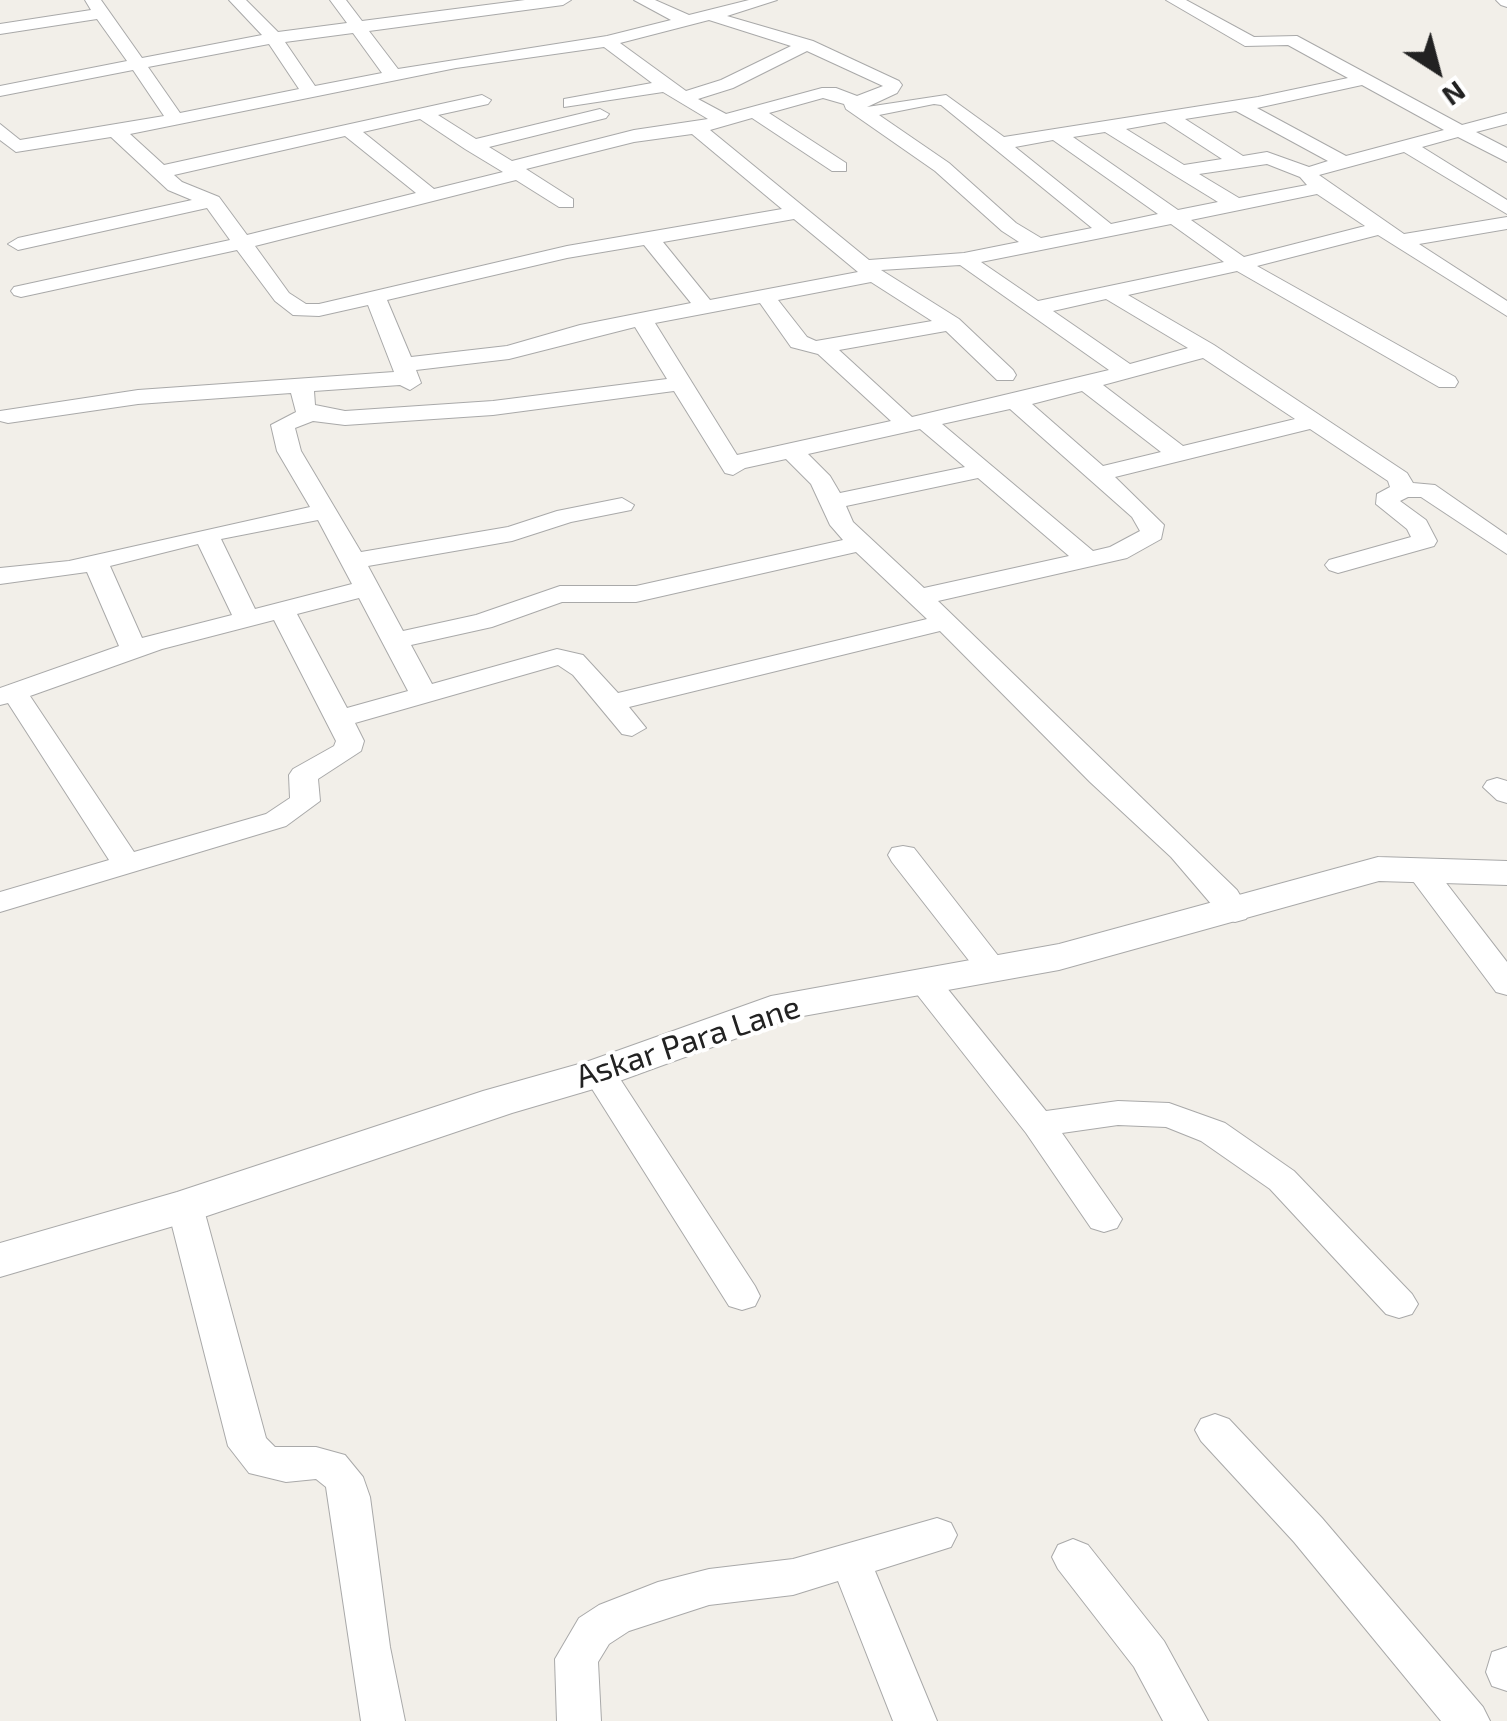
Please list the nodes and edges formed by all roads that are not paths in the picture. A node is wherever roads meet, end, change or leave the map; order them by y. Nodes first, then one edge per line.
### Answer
1 (237, 0) edge
2 (338, 0) edge
3 (425, 0) edge
4 (562, 0) edge
5 (642, 0) edge
6 (685, 0) edge
7 (769, 0) edge
8 (1174, 0) edge
9 (97, 6) edge
10 (0, 11) edge
11 (712, 15) junction
12 (438, 16) junction
13 (688, 20) junction
14 (358, 26) junction
15 (6, 28) edge
16 (274, 38) junction
17 (607, 41) junction
18 (807, 44) junction
19 (134, 64) junction
20 (393, 75) junction
21 (1368, 79) junction
22 (665, 86) junction
23 (1, 90) edge
24 (310, 92) junction
25 (683, 98) junction
26 (482, 100) dead end
27 (1239, 104) junction
28 (858, 107) junction
29 (578, 110) junction
30 (755, 112) junction
31 (422, 114) junction
32 (1168, 116) junction
33 (176, 120) junction
34 (724, 120) junction
35 (1503, 122) edge
36 (1110, 126) junction
37 (696, 128) junction
38 (0, 130) edge
39 (350, 130) junction
40 (116, 131) junction
41 (1458, 131) junction
42 (1058, 134) junction
43 (634, 136) junction
44 (996, 144) junction
45 (1406, 144) junction
46 (472, 145) junction
47 (1507, 156) edge
48 (1341, 161) junction
49 (1240, 162) junction
50 (839, 167) dead end
51 (515, 170) junction
52 (1181, 170) junction
53 (160, 172) junction
54 (1314, 180) junction
55 (431, 196) junction
56 (212, 201) junction
57 (566, 203) dead end
58 (1236, 205) junction
59 (1507, 208) edge
60 (800, 212) junction
61 (1172, 217) junction
62 (1507, 223) edge
63 (1380, 228) junction
64 (1107, 230) junction
65 (649, 238) junction
66 (1400, 241) junction
67 (243, 242) junction
68 (18, 244) dead end
69 (1037, 244) junction
70 (964, 259) junction
71 (1240, 264) junction
72 (869, 271) junction
73 (21, 291) dead end
74 (1109, 292) junction
75 (765, 296) junction
76 (376, 297) junction
77 (706, 308) junction
78 (1034, 308) junction
79 (1507, 310) edge
80 (642, 320) junction
81 (951, 324) junction
82 (824, 348) junction
83 (1206, 350) junction
84 (405, 371) junction
85 (1127, 372) junction
86 (1005, 375) dead end
87 (1446, 382) dead end
88 (678, 384) junction
89 (1087, 384) junction
90 (302, 387) junction
91 (1015, 401) junction
92 (311, 414) junction
93 (423, 414) junction
94 (8, 416) dead end
95 (916, 422) junction
96 (1311, 422) junction
97 (791, 450) junction
98 (1179, 454) junction
99 (983, 470) junction
100 (1098, 474) junction
101 (1403, 490) junction
102 (831, 502) junction
103 (622, 505) dead end
104 (325, 510) junction
105 (206, 534) junction
106 (861, 543) junction
107 (1507, 546) edge
108 (1089, 560) junction
109 (352, 561) junction
110 (96, 563) junction
111 (1338, 566) dead end
112 (0, 576) edge
113 (367, 588) junction
114 (919, 597) junction
115 (281, 610) junction
116 (247, 618) junction
117 (946, 622) junction
118 (394, 642) junction
119 (134, 650) junction
120 (7, 694) edge
121 (424, 695) junction
122 (612, 702) junction
123 (340, 719) junction
124 (632, 728) dead end
125 (903, 855) dead end
126 (126, 864) junction
127 (1420, 869) junction
128 (1507, 873) edge
129 (0, 902) edge
130 (1235, 912) junction
131 (992, 969) junction
132 (923, 980) junction
133 (1507, 984) edge
134 (600, 1073) junction
135 (1038, 1124) junction
136 (185, 1206) junction
137 (1104, 1219) dead end
138 (0, 1260) edge
139 (742, 1296) dead end
140 (1399, 1304) dead end
141 (1215, 1430) dead end
142 (938, 1535) dead end
143 (1073, 1558) dead end
144 (851, 1562) junction
145 (383, 1721) edge
146 (580, 1721) edge
147 (915, 1721) edge
148 (1186, 1721) edge
149 (1468, 1721) edge

1 - 16 street
2 - 14 street
3 - 12 street
4 - 12 street
5 - 13 street
6 - 11 street
7 - 11 street
8 - 21 street
9 - 15 street
9 - 19 street
10 - 15 street
11 - 13 street
11 - 18 street
12 - 14 street
13 - 17 street
14 - 16 street
14 - 20 street
16 - 19 street
16 - 24 street
17 - 20 street
17 - 22 street
18 - 25 street
18 - 28 street
19 - 23 street
19 - 33 street
20 - 24 street
21 - 27 street
21 - 41 street
22 - 25 street
22 - 29 street
24 - 33 street
25 - 34 street
26 - 31 street
27 - 32 street
27 - 48 street
28 - 30 street
28 - 44 street
28 - 69 street
29 - 43 street
29 - 46 street
30 - 34 street
30 - 50 street
31 - 39 street
31 - 46 street
32 - 36 street
32 - 49 street
33 - 40 street
34 - 37 street
35 - 41 street
36 - 42 street
36 - 52 street
37 - 43 street
37 - 60 street
38 - 40 street
39 - 53 street
39 - 55 street
40 - 53 street
41 - 45 street
41 - 47 street
42 - 44 street
42 - 61 street
43 - 51 street
44 - 64 street
45 - 48 street
45 - 59 street
46 - 51 street
48 - 54 street
49 - 52 street
49 - 54 street
51 - 55 street
51 - 57 street
52 - 58 street
53 - 56 street
54 - 58 street
54 - 63 street
55 - 67 street
56 - 67 street
56 - 68 street
58 - 61 street
60 - 65 street
60 - 72 street
61 - 64 street
61 - 71 street
62 - 66 street
63 - 66 street
63 - 71 street
64 - 69 street
65 - 76 street
65 - 77 street
66 - 79 street
67 - 73 street
67 - 76 street
69 - 70 street
70 - 72 street
70 - 78 street
71 - 74 street
71 - 87 street
72 - 75 street
72 - 81 street
74 - 78 street
74 - 83 street
75 - 77 street
75 - 82 street
76 - 84 street
77 - 80 street
78 - 85 street
80 - 84 street
80 - 88 street
81 - 82 street
81 - 86 street
82 - 95 street
83 - 85 street
83 - 96 street
84 - 90 street
84 - 93 street
85 - 89 street
88 - 93 street
88 - 97 street
89 - 91 street
89 - 98 street
90 - 92 street
90 - 94 street
91 - 95 street
91 - 100 street
92 - 93 street
92 - 104 street
95 - 97 street
95 - 99 street
96 - 98 street
96 - 101 street
97 - 102 street
98 - 100 street
99 - 102 street
99 - 108 street
100 - 108 street
101 - 107 street
101 - 111 street
102 - 106 street
103 - 109 street
104 - 105 street
104 - 109 street
105 - 110 street
105 - 116 street
106 - 114 street
106 - 118 street
108 - 114 street
109 - 113 street
110 - 112 street
110 - 119 street
113 - 115 street
113 - 118 street
114 - 117 street
115 - 116 street
115 - 123 street
116 - 119 street
117 - 122 street
117 - 130 street
118 - 121 street
119 - 120 street
120 - 126 street
121 - 122 street
121 - 123 street
122 - 124 street
123 - 126 street
125 - 131 street
126 - 129 street
127 - 128 street, Askar Para Lane
127 - 130 street, Askar Para Lane
127 - 133 street
130 - 131 street, Askar Para Lane
131 - 132 street, Askar Para Lane
132 - 134 street, Askar Para Lane
132 - 135 street
134 - 136 street, Askar Para Lane
134 - 139 street
135 - 137 street
135 - 140 street
136 - 138 street, Askar Para Lane
136 - 145 street
141 - 149 street
142 - 144 street
143 - 148 street
144 - 146 street
144 - 147 street

